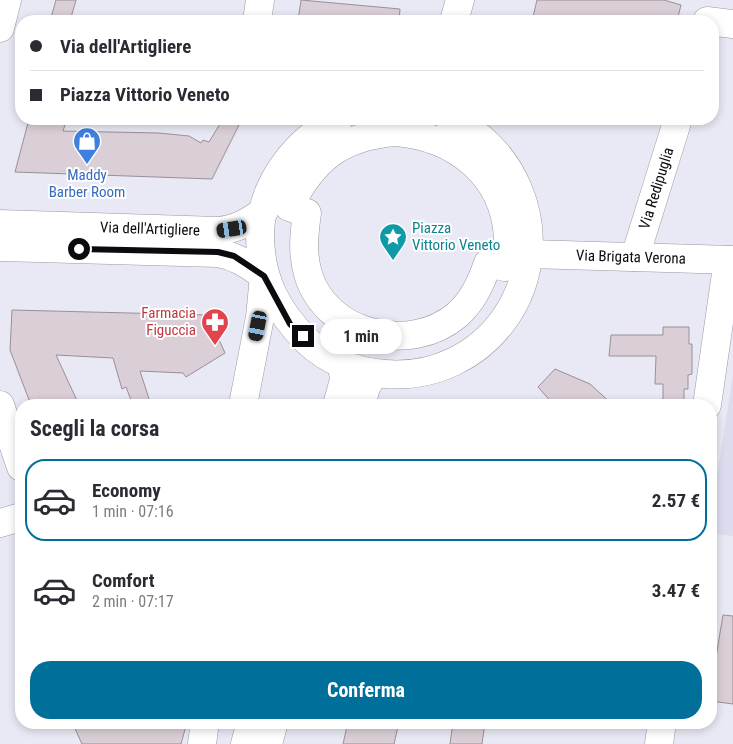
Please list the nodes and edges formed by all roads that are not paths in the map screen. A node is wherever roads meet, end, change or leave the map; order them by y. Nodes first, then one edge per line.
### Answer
1 (7, 0) edge
2 (260, 0) edge
3 (460, 0) edge
4 (258, 15) edge
5 (456, 15) edge
6 (719, 22) edge
7 (733, 24) edge
8 (0, 28) edge
9 (463, 125) edge
10 (676, 125) edge
11 (308, 127) edge
12 (276, 209) junction
13 (0, 224) edge
14 (0, 247) edge
15 (530, 254) junction
16 (635, 257) junction
17 (731, 260) edge
18 (264, 276) junction
19 (342, 365) junction
20 (374, 374) junction
21 (244, 399) edge
22 (339, 399) edge
23 (363, 399) edge
24 (709, 399) edge
25 (0, 405) edge
26 (15, 449) edge
27 (15, 519) edge
28 (0, 523) edge
29 (204, 729) edge
30 (249, 729) edge
31 (272, 729) edge
32 (661, 729) edge
33 (202, 744) edge
34 (245, 744) edge
35 (268, 744) edge
36 (659, 744) edge

1 - 8 street
2 - 4 street
3 - 5 street
6 - 7 street
9 - 15 street
10 - 16 street, Via Redipuglia
11 - 12 street
12 - 12 street
12 - 13 street, Via dell'Artigliere
12 - 18 street
14 - 18 street, Via dell'Artigliere
15 - 16 street, Via Brigata Verona
15 - 20 street
16 - 17 street, Via Brigata Verona
17 - 24 street
18 - 19 street
18 - 21 street
19 - 20 street
19 - 22 street
20 - 23 street
25 - 26 street
27 - 28 street
29 - 33 street
30 - 34 street
31 - 35 street
32 - 36 street

